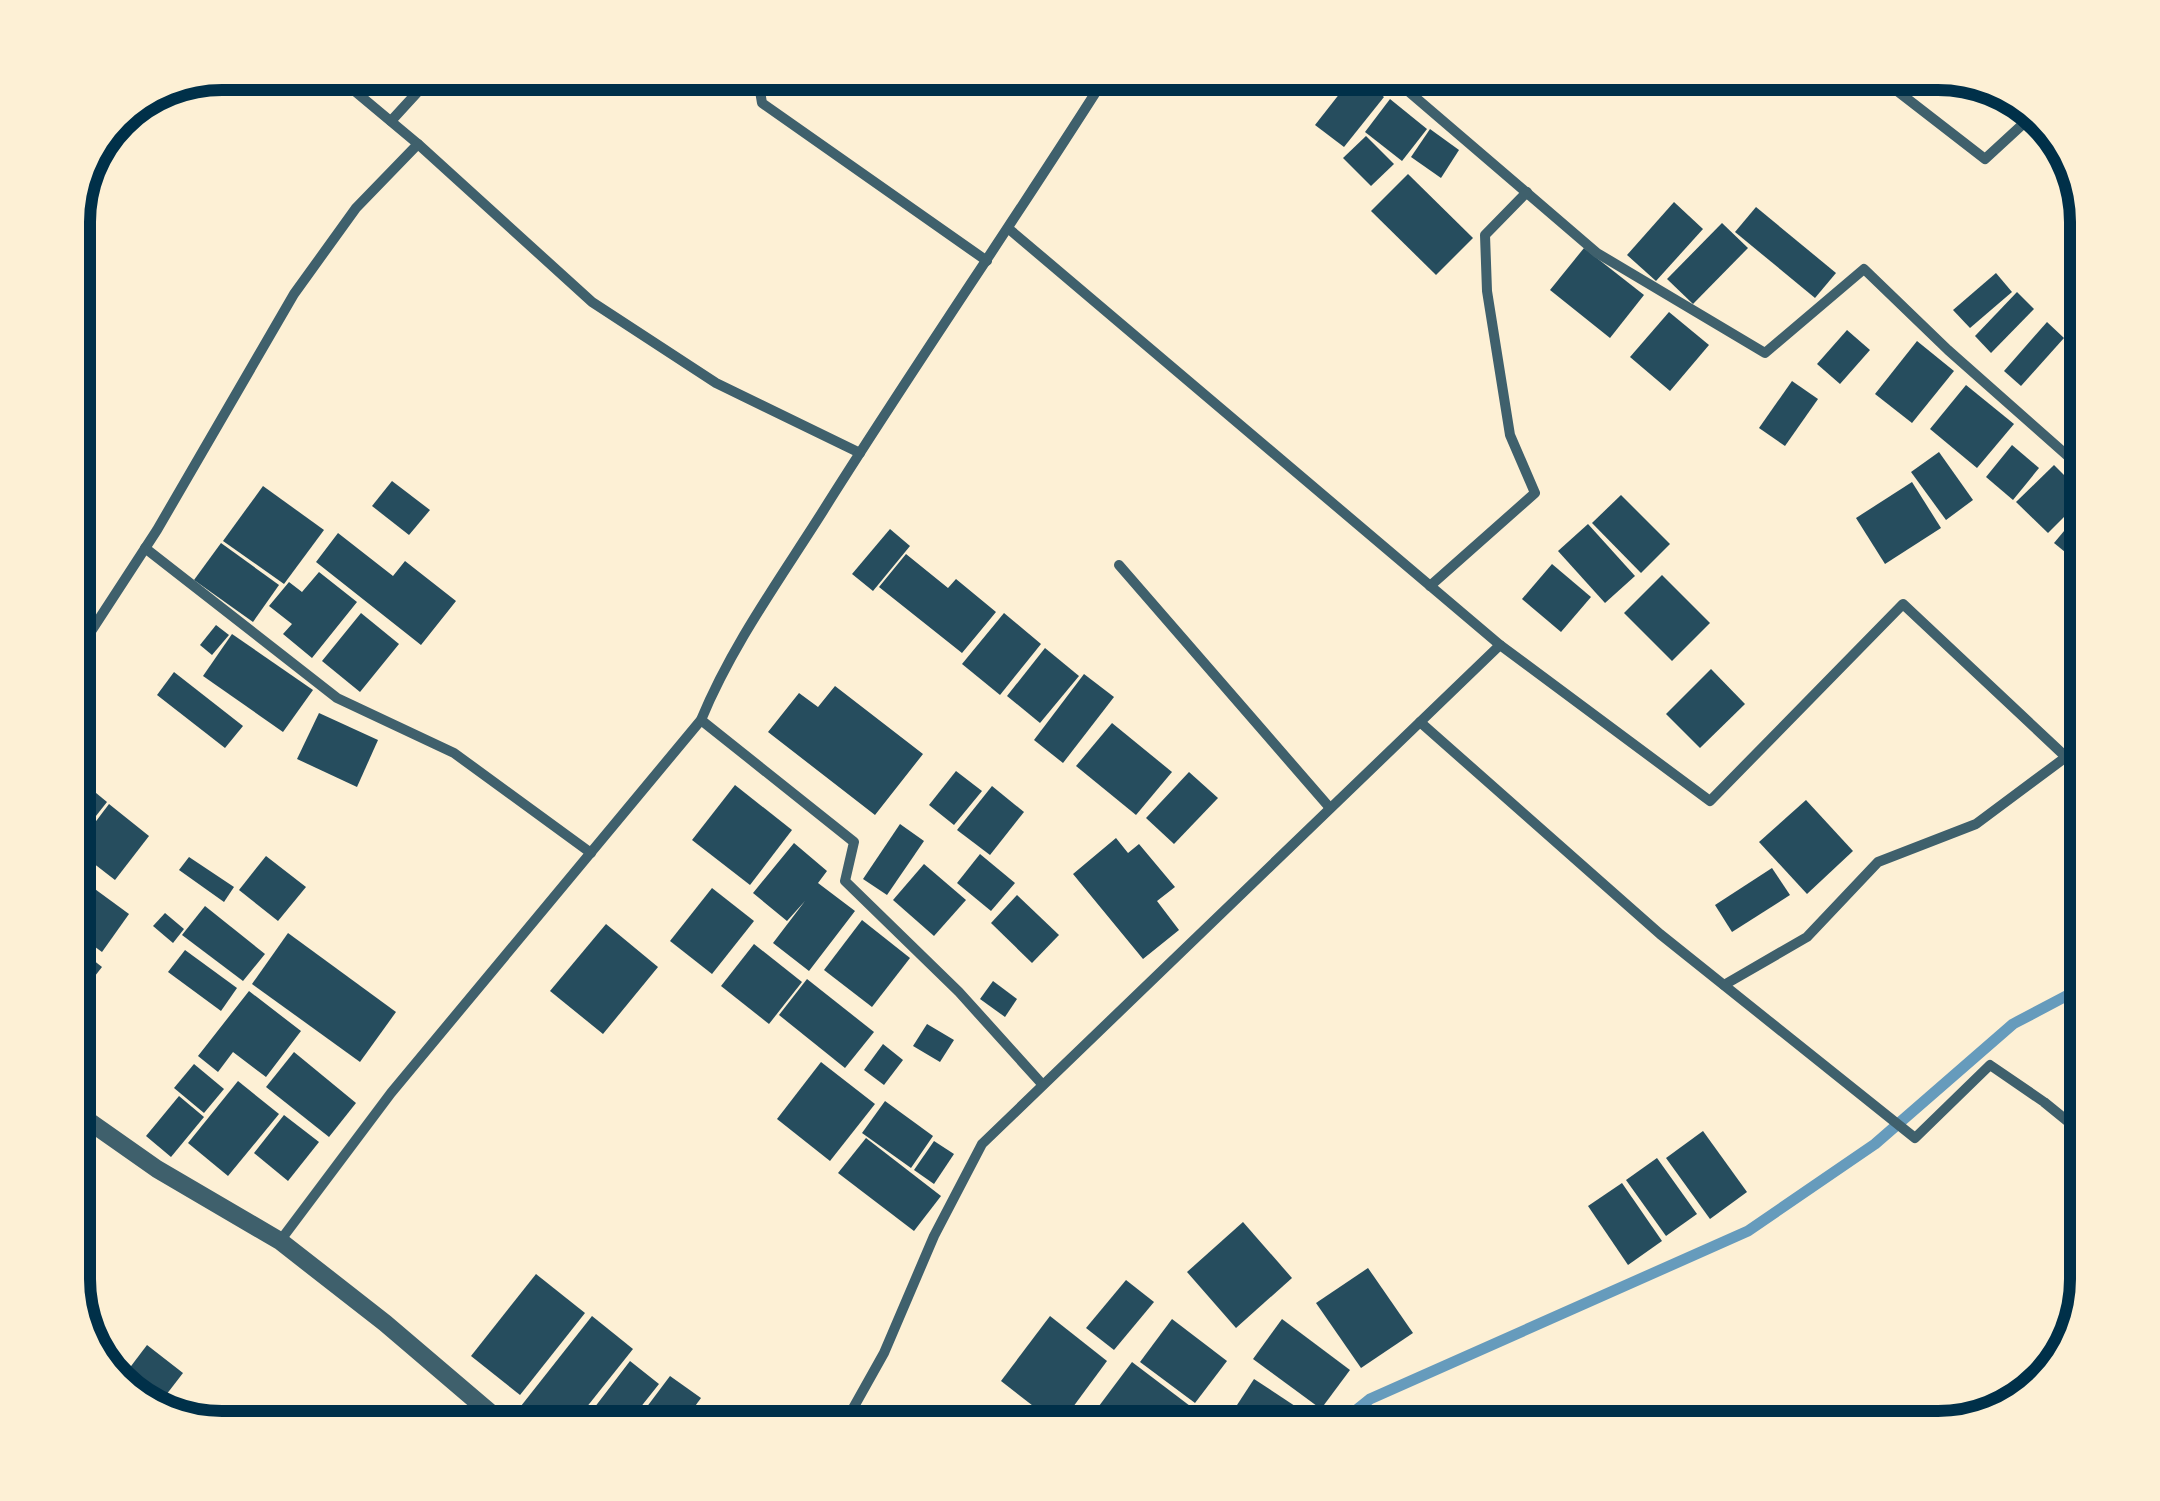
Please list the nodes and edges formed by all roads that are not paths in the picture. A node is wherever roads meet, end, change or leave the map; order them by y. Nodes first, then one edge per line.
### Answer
1 (354, 90) edge
2 (419, 90) edge
3 (760, 90) edge
4 (1097, 90) edge
5 (1408, 90) edge
6 (1897, 90) edge
7 (391, 121) junction
8 (2025, 123) edge
9 (418, 144) junction
10 (1527, 192) junction
11 (1009, 229) junction
12 (987, 261) junction
13 (860, 453) junction
14 (2070, 458) edge
15 (145, 548) junction
16 (1119, 565) dead end
17 (1430, 586) junction
18 (90, 632) edge
19 (1500, 645) junction
20 (701, 720) junction
21 (1420, 722) junction
22 (1330, 808) junction
23 (590, 853) junction
24 (1724, 985) junction
25 (1042, 1084) junction
26 (90, 1122) edge
27 (2070, 1122) edge
28 (280, 1241) junction
29 (488, 1411) edge
30 (852, 1411) edge

1 - 7 street
2 - 7 street
3 - 12 street
4 - 11 street
5 - 10 street
6 - 8 street
7 - 9 street
9 - 13 street
9 - 15 street
10 - 14 street
10 - 17 street
11 - 12 street
11 - 17 street
12 - 13 street
13 - 20 street
15 - 18 street
15 - 23 street
16 - 22 street
17 - 19 street
19 - 21 street
19 - 24 street
20 - 23 street
20 - 25 street
21 - 22 street
21 - 24 street
22 - 25 street
23 - 28 street
24 - 27 street
25 - 30 street
26 - 28 street
28 - 29 street

